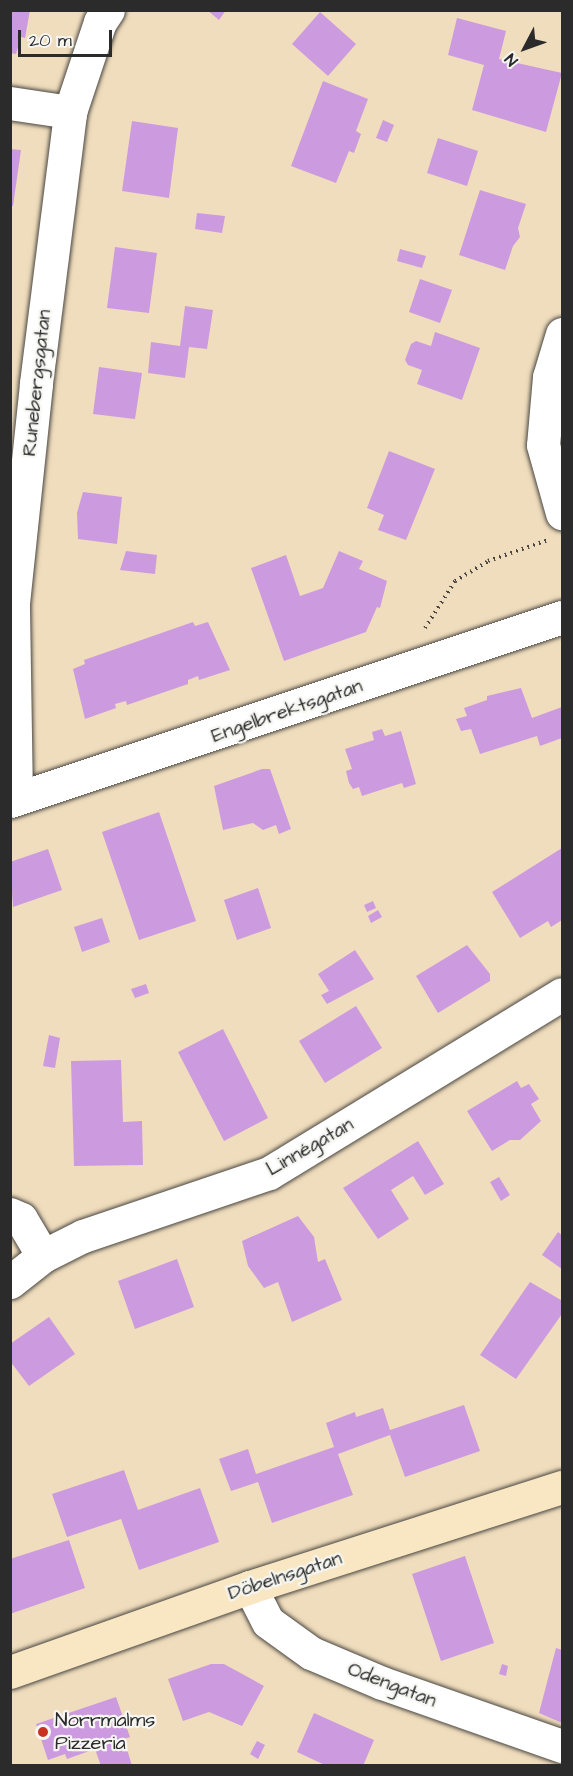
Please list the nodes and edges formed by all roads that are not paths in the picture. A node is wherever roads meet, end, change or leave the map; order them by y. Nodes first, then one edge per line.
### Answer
1 (108, 10) edge
2 (10, 103) edge
3 (70, 112) junction
4 (562, 334) edge
5 (23, 382) edge
6 (557, 526) edge
7 (562, 617) edge
8 (13, 800) edge
9 (562, 994) edge
10 (10, 1214) edge
11 (43, 1256) junction
12 (10, 1282) edge
13 (562, 1487) edge
14 (250, 1587) junction
15 (10, 1672) edge
16 (562, 1746) edge

1 - 3 street, Runebergsgatan
2 - 3 street
3 - 5 street, Runebergsgatan
4 - 6 street
5 - 8 street, Runebergsgatan
7 - 8 street, Engelbrektsgatan
9 - 11 street, Linnégatan
10 - 11 street
11 - 12 street, Linnégatan
13 - 14 street, Döbelnsgatan
14 - 15 street, Döbelnsgatan
14 - 16 street, Odengatan

